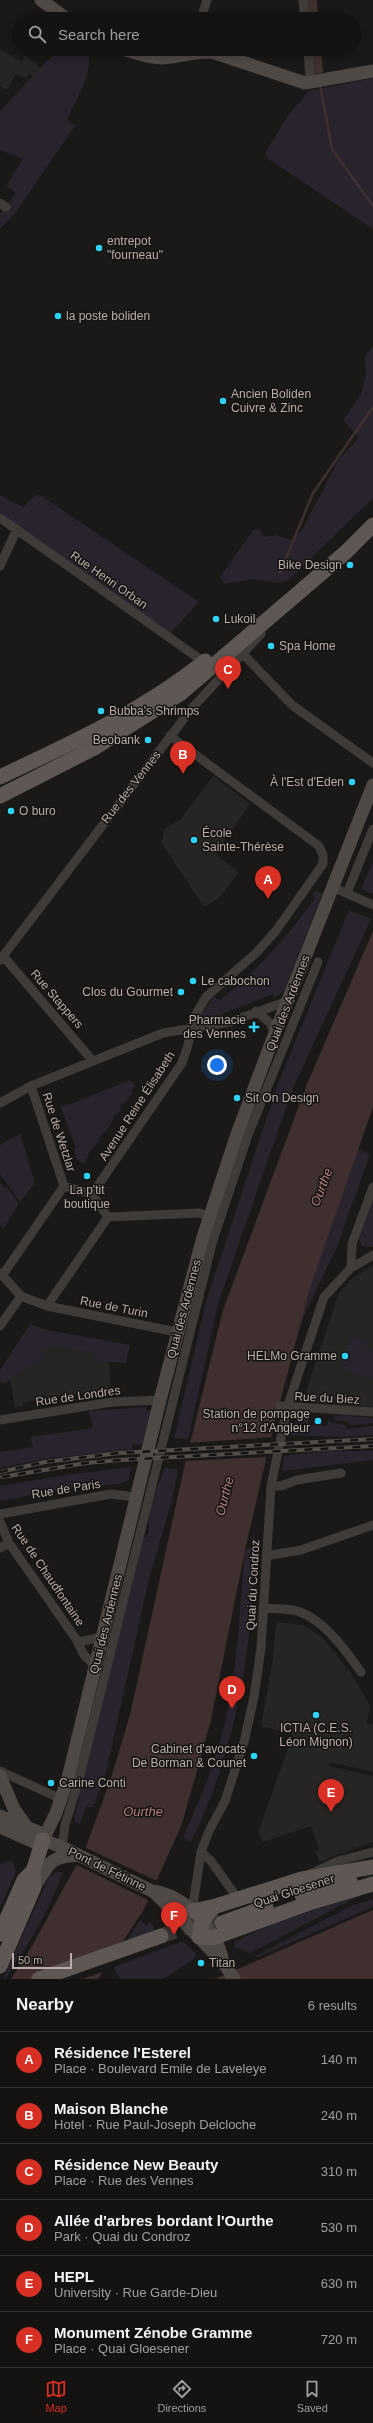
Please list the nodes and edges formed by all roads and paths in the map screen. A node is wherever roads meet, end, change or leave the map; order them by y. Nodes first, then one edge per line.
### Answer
1 (41, 0) edge
2 (207, 0) edge
3 (303, 0) edge
4 (57, 12) edge
5 (203, 12) edge
6 (304, 12) edge
7 (145, 56) edge
8 (173, 56) edge
9 (224, 56) edge
10 (309, 56) edge
11 (373, 71) edge
12 (311, 82) junction
13 (373, 512) edge
14 (0, 518) edge
15 (373, 525) edge
16 (17, 529) junction
17 (0, 566) edge
18 (259, 629) junction
19 (242, 653) junction
20 (204, 662) junction
21 (170, 736) junction
22 (373, 763) edge
23 (0, 777) edge
24 (372, 789) edge
25 (0, 796) edge
26 (373, 829) edge
27 (332, 887) junction
28 (347, 893) junction
29 (373, 905) edge
30 (2, 958) edge
31 (318, 962) dead end
32 (288, 1001) junction
33 (256, 1011) junction
34 (191, 1027) junction
35 (276, 1033) junction
36 (92, 1060) junction
37 (31, 1086) junction
38 (0, 1102) edge
39 (64, 1186) junction
40 (373, 1187) edge
41 (92, 1194) junction
42 (108, 1216) junction
43 (209, 1216) junction
44 (373, 1255) edge
45 (351, 1268) junction
46 (1, 1275) edge
47 (22, 1296) junction
48 (47, 1306) junction
49 (0, 1326) edge
50 (178, 1332) junction
51 (160, 1400) junction
52 (284, 1407) junction
53 (373, 1412) edge
54 (0, 1420) edge
55 (341, 1472) dead end
56 (271, 1486) junction
57 (136, 1497) junction
58 (0, 1514) edge
59 (0, 1522) edge
60 (373, 1525) edge
61 (9, 1543) junction
62 (0, 1548) edge
63 (266, 1556) junction
64 (263, 1608) junction
65 (102, 1637) junction
66 (78, 1642) junction
67 (95, 1666) junction
68 (361, 1672) dead end
69 (0, 1771) edge
70 (0, 1776) edge
71 (0, 1793) edge
72 (61, 1799) junction
73 (0, 1802) edge
74 (0, 1816) edge
75 (26, 1826) junction
76 (0, 1827) edge
77 (44, 1840) junction
78 (62, 1847) junction
79 (201, 1852) junction
80 (373, 1852) edge
81 (79, 1855) junction
82 (33, 1871) junction
83 (372, 1871) edge
84 (302, 1879) junction
85 (373, 1884) edge
86 (34, 1887) junction
87 (238, 1899) junction
88 (218, 1915) junction
89 (193, 1918) junction
90 (0, 1934) edge
91 (206, 1937) junction
92 (164, 1939) tunnel mouth
93 (120, 1955) junction
94 (0, 1966) edge
95 (39, 1979) edge
96 (62, 1979) edge
97 (234, 1979) edge

1 - 4 main road
2 - 5 street
3 - 6 street
7 - 8 main road
9 - 12 main road
10 - 12 street
11 - 12 main road
13 - 20 main road
14 - 16 street, Rue Henri Orban
15 - 18 main road, Rue des Vennes
16 - 17 street
16 - 20 street, Rue Henri Orban
18 - 19 street, Rue des Vennes
18 - 25 main road
19 - 21 street, Rue des Vennes
19 - 22 street
20 - 23 main road
21 - 30 street, Rue des Vennes
21 - 34 street, Avenue Reine Élisabeth
24 - 27 main road, Quai des Ardennes
26 - 28 street
27 - 28 street
27 - 32 main road, Quai des Ardennes
28 - 29 street
30 - 36 street, Rue Stappers
31 - 78 street, Quai des Ardennes
32 - 33 street
32 - 35 main road, Quai des Ardennes
33 - 34 street
33 - 35 street
34 - 36 street
34 - 41 street, Avenue Reine Élisabeth
35 - 43 main road, Quai des Ardennes
36 - 37 street
37 - 38 street
37 - 39 street, Rue de Wetzlar
39 - 41 street
39 - 46 street
40 - 45 street
41 - 42 street
42 - 43 street
42 - 48 street
43 - 50 main road, Quai des Ardennes
44 - 45 street, Quai du Condroz
45 - 52 street, Quai du Condroz
46 - 47 street
47 - 48 street
47 - 49 street
48 - 50 street, Rue de Turin
50 - 51 main road, Quai des Ardennes
51 - 54 street, Rue de Londres
51 - 57 main road, Quai des Ardennes
52 - 53 street, Rue du Biez
52 - 56 street, Quai du Condroz
55 - 56 street
56 - 63 street, Quai du Condroz
57 - 58 street, Rue de Paris
57 - 65 main road, Quai des Ardennes
59 - 61 street, Rue de Chaudfontaine
60 - 63 street
61 - 62 street
61 - 66 street, Rue de Chaudfontaine
63 - 64 street, Quai du Condroz
64 - 68 street
64 - 79 street, Quai du Condroz
65 - 66 street, Rue de Chaudfontaine
65 - 67 main road, Quai des Ardennes
66 - 67 street, Rue de Chaudfontaine
67 - 72 main road, Quai des Ardennes
69 - 72 street
70 - 75 main road
71 - 73 main road
72 - 77 main road, Quai des Ardennes
74 - 75 main road
75 - 77 main road
76 - 77 main road
77 - 78 main road, Pont de Fétinne
77 - 82 main road
78 - 81 main road, Pont de Fétinne
79 - 87 street
79 - 89 street, Quai du Condroz
80 - 84 street
81 - 86 main road
81 - 89 main road, Pont de Fétinne
82 - 86 main road
82 - 90 main road
83 - 84 main road
83 - 88 main road, Quai Gloesener
84 - 87 main road
85 - 91 main road
86 - 94 main road
87 - 88 main road
88 - 89 main road
89 - 91 main road
91 - 97 main road
92 - 93 main road
93 - 95 main road
93 - 96 main road

